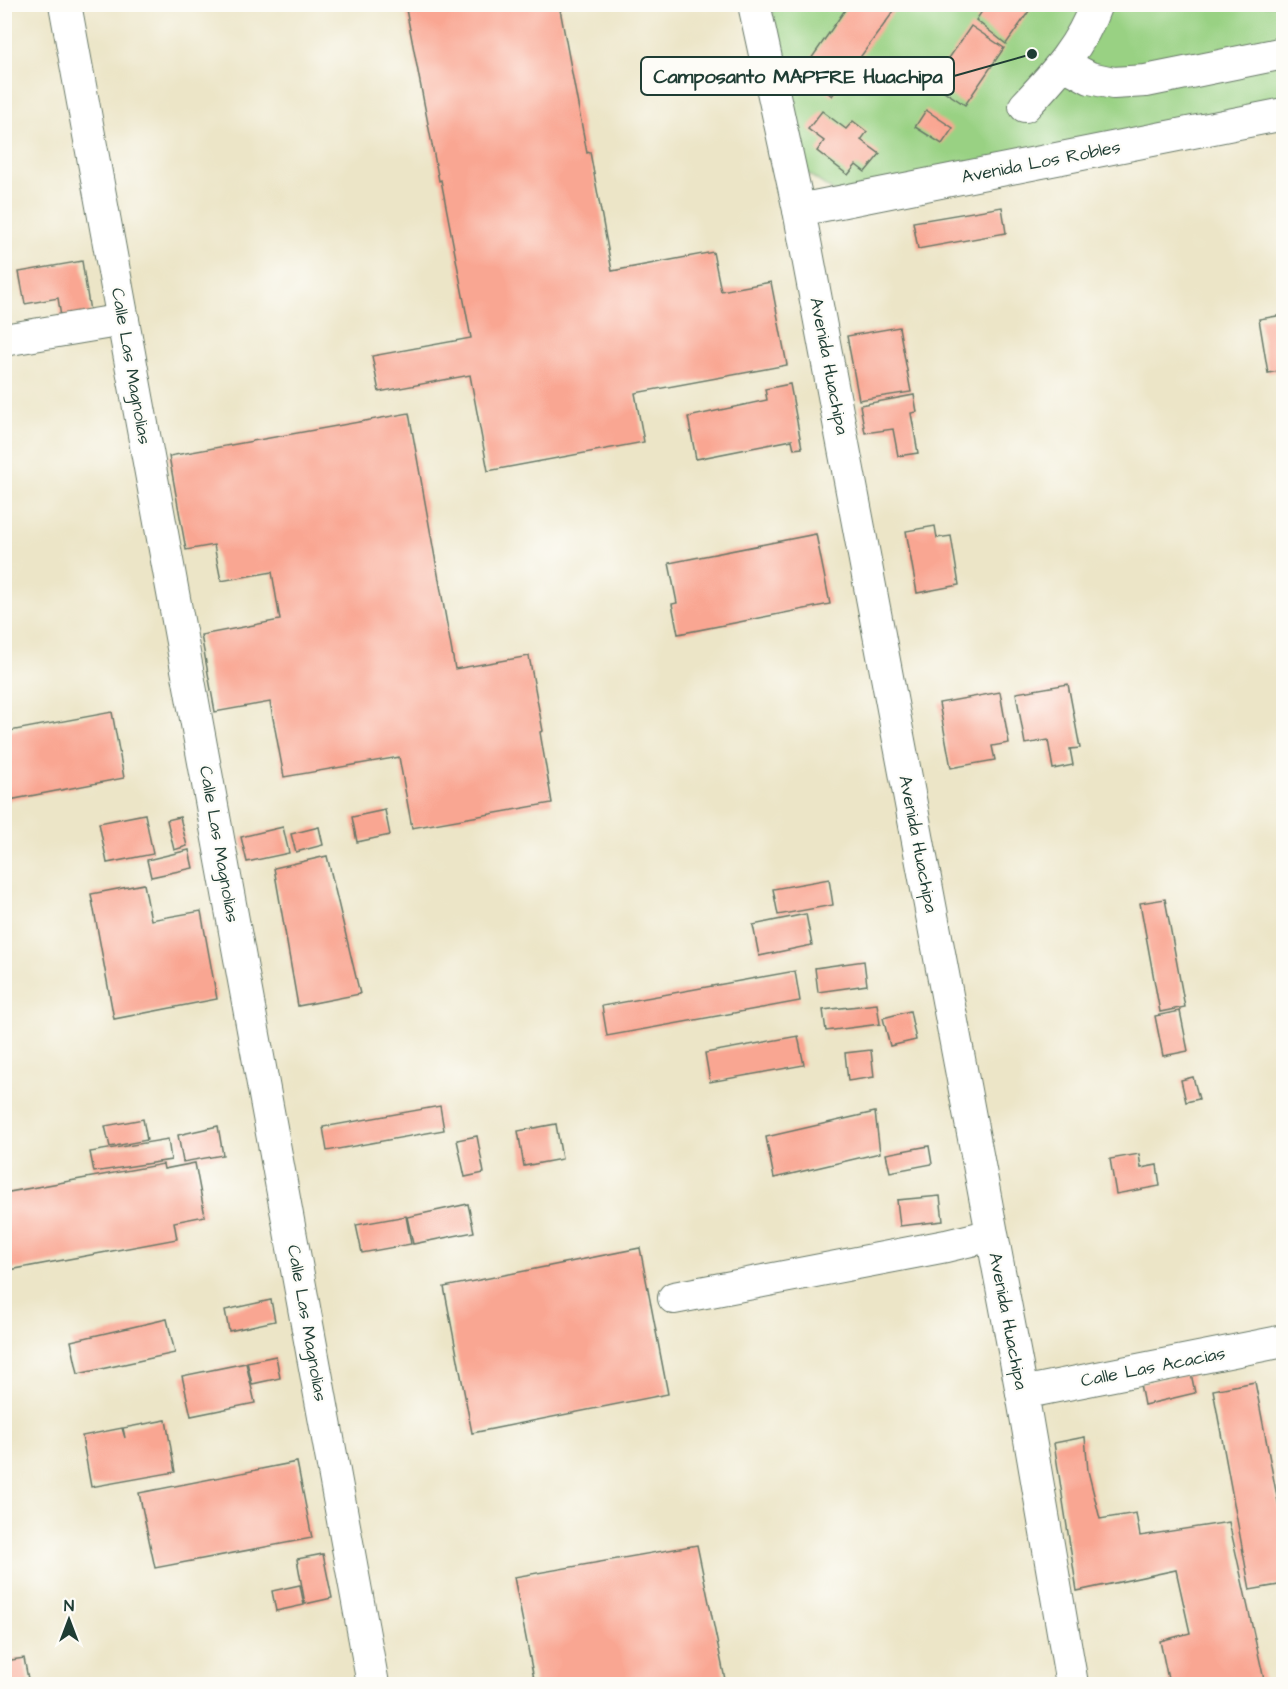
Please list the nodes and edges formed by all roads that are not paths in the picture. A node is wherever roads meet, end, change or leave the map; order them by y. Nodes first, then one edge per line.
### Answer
1 (65, 4) edge
2 (1096, 4) edge
3 (762, 10) edge
4 (1284, 53) edge
5 (1064, 64) junction
6 (1025, 106) dead end
7 (1284, 114) edge
8 (799, 210) junction
9 (123, 320) junction
10 (4, 340) edge
11 (992, 1235) junction
12 (674, 1298) dead end
13 (1284, 1341) edge
14 (1022, 1392) junction
15 (373, 1684) edge
16 (1072, 1684) edge

1 - 9 street, Calle Las Magnolias
2 - 5 street
3 - 8 street, Avenida Huachipa
4 - 5 street
5 - 6 street
7 - 8 street, Avenida Los Robles
8 - 11 street, Avenida Huachipa
9 - 10 street
9 - 15 street, Calle Las Magnolias
11 - 12 street
11 - 14 street, Avenida Huachipa
13 - 14 street, Calle Las Acacias
14 - 16 street, Avenida Huachipa

